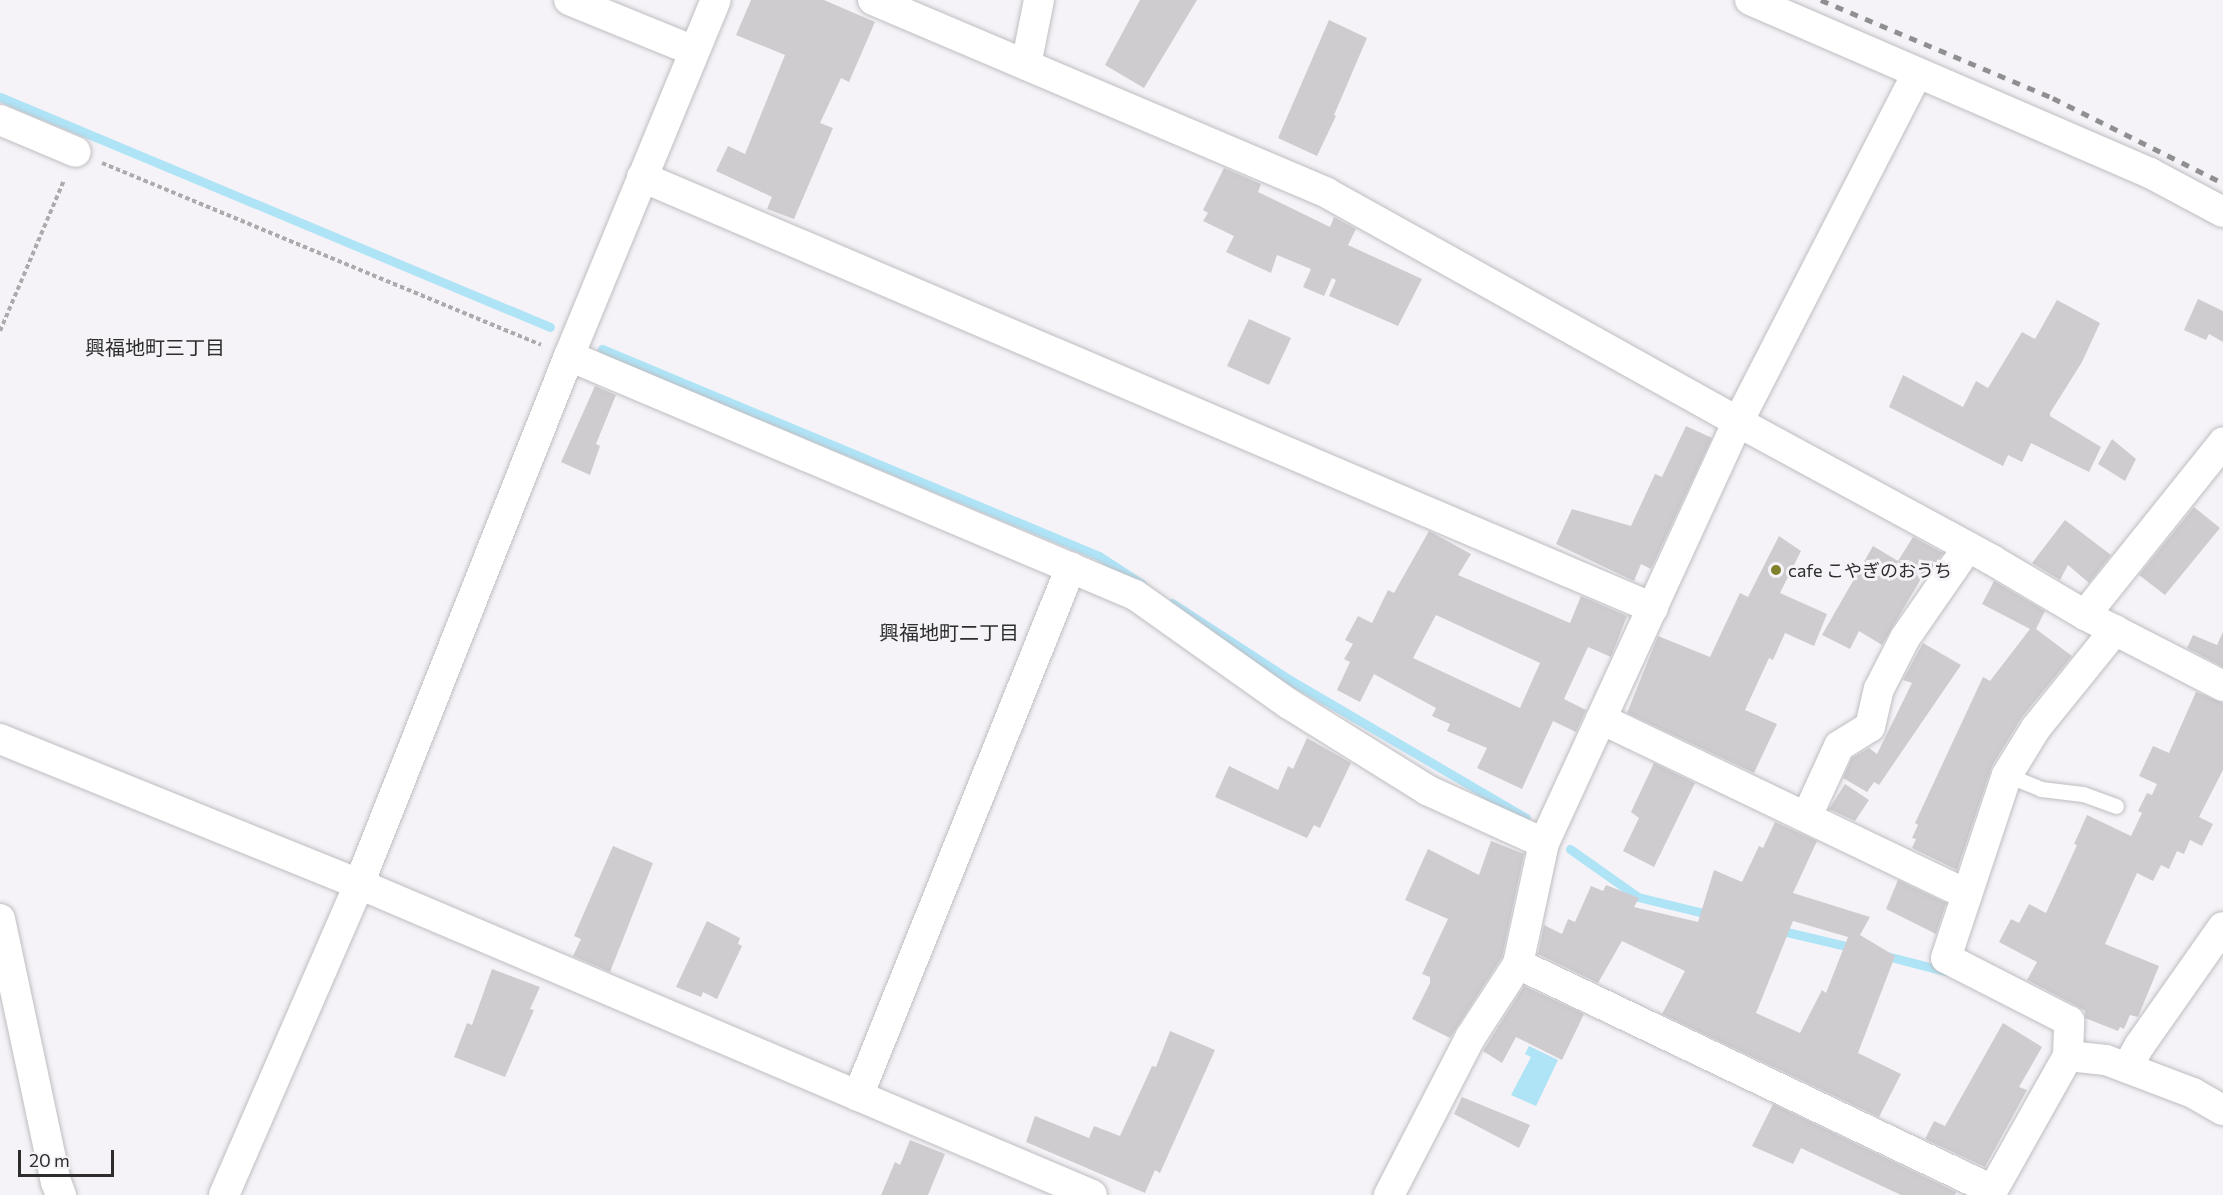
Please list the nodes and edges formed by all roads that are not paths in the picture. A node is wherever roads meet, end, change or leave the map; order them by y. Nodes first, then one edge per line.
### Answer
1 (569, 0) edge
2 (716, 0) edge
3 (873, 0) edge
4 (1039, 0) edge
5 (1750, 0) edge
6 (694, 51) junction
7 (1026, 65) junction
8 (1917, 74) junction
9 (0, 120) edge
10 (76, 152) road end
11 (642, 177) junction
12 (2223, 212) edge
13 (569, 356) junction
14 (1738, 422) junction
15 (2223, 443) edge
16 (1968, 547) junction
17 (1071, 567) junction
18 (1653, 608) junction
19 (2085, 615) junction
20 (2115, 630) junction
21 (2223, 686) edge
22 (1601, 719) junction
23 (0, 739) edge
24 (2007, 775) junction
25 (2116, 806) dead end
26 (1806, 816) junction
27 (1544, 843) junction
28 (359, 884) junction
29 (1967, 894) junction
30 (0, 919) edge
31 (2223, 927) edge
32 (1518, 964) junction
33 (2068, 1056) junction
34 (2127, 1068) junction
35 (858, 1096) junction
36 (2223, 1110) edge
37 (1991, 1193) edge
38 (61, 1195) edge
39 (224, 1195) edge
40 (1092, 1195) edge
41 (1389, 1195) edge

1 - 6 street
2 - 6 street
3 - 7 street
4 - 7 street
5 - 8 street
6 - 11 street
7 - 14 street
8 - 12 street
8 - 14 street
9 - 10 street
11 - 13 street
11 - 18 street
13 - 17 street
13 - 28 street
14 - 16 street
14 - 18 street
15 - 19 street
16 - 19 street
16 - 26 street
17 - 27 street
17 - 35 street
18 - 22 street
19 - 20 street
20 - 21 street
20 - 24 street
22 - 26 street
22 - 27 street
23 - 28 street
24 - 25 lane
24 - 29 street
26 - 29 street
27 - 32 street
28 - 35 street
28 - 39 street
29 - 33 street
30 - 38 street
31 - 34 street
32 - 37 street
32 - 41 street
33 - 34 street
33 - 37 street
34 - 36 street
35 - 40 street

